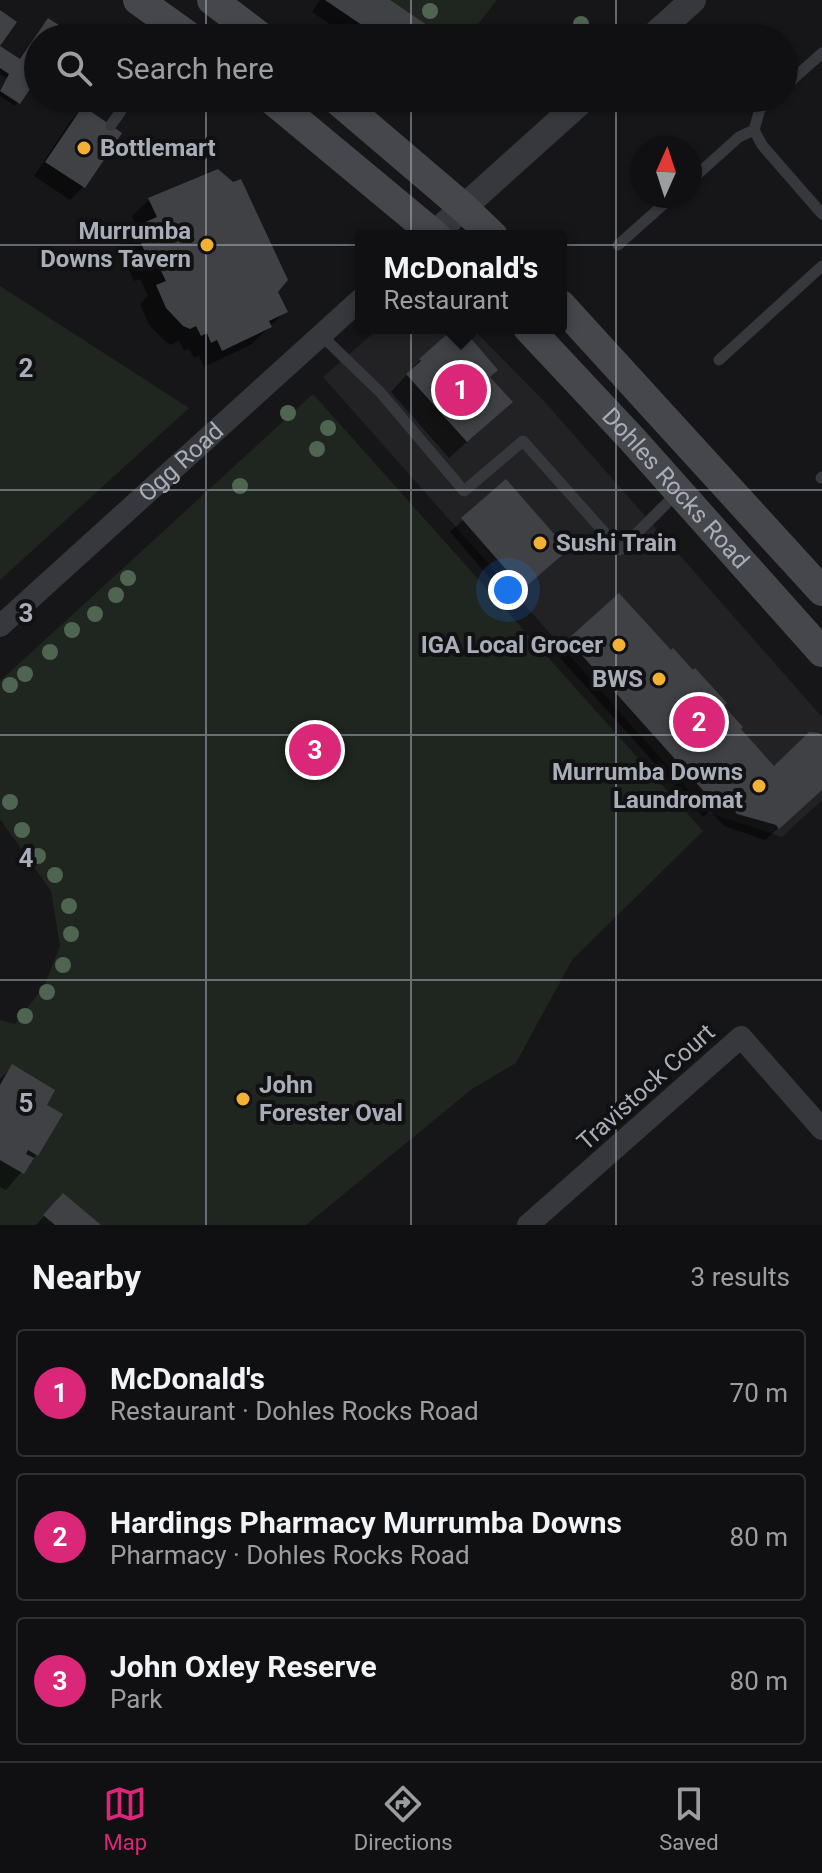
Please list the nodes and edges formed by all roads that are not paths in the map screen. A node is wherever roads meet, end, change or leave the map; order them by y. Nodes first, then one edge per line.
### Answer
1 (138, 0) edge
2 (212, 0) edge
3 (693, 0) edge
4 (171, 24) edge
5 (244, 24) edge
6 (666, 24) edge
7 (822, 53) edge
8 (798, 74) edge
9 (120, 112) edge
10 (287, 112) edge
11 (351, 112) edge
12 (570, 112) edge
13 (759, 112) edge
14 (111, 125) dead end
15 (754, 130) junction
16 (702, 170) edge
17 (464, 208) junction
18 (660, 208) edge
19 (822, 214) edge
20 (428, 230) edge
21 (440, 230) edge
22 (487, 230) edge
23 (618, 245) dead end
24 (822, 266) edge
25 (355, 304) edge
26 (567, 312) edge
27 (533, 334) edge
28 (321, 335) junction
29 (719, 360) dead end
30 (678, 492) junction
31 (822, 591) edge
32 (0, 626) edge
33 (822, 652) edge
34 (822, 1129) edge
35 (528, 1225) edge

1 - 4 main road
2 - 5 main road
3 - 6 street
7 - 8 lane
9 - 14 lane
10 - 20 main road
11 - 17 main road
12 - 17 street
13 - 15 lane
15 - 16 lane
15 - 19 lane
17 - 21 street
17 - 22 main road
18 - 23 lane
24 - 29 lane
25 - 28 street, Ogg Road
26 - 31 main road, Dohles Rocks Road
27 - 30 main road, Dohles Rocks Road
28 - 30 lane
28 - 32 street, Ogg Road
30 - 33 main road, Dohles Rocks Road
34 - 35 street, Travistock Court

